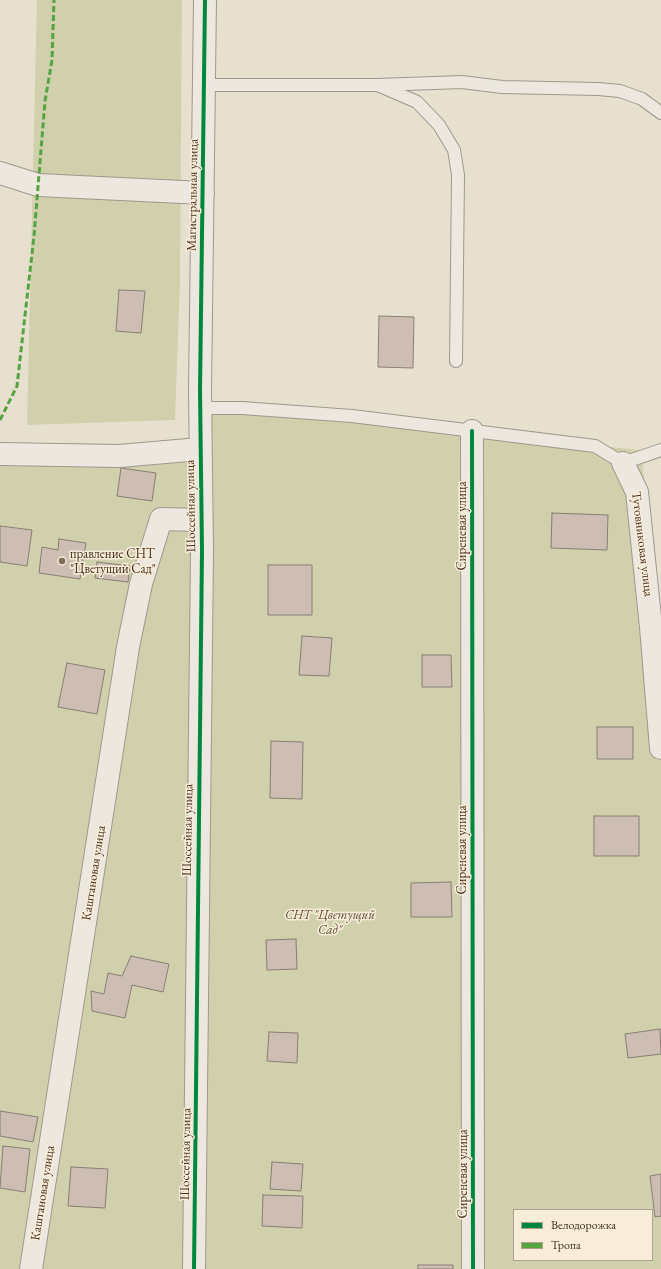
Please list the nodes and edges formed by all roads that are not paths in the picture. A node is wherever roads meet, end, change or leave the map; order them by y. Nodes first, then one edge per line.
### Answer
1 (205, 0) edge
2 (377, 85) junction
3 (204, 86) junction
4 (661, 113) edge
5 (0, 173) edge
6 (203, 192) junction
7 (456, 361) dead end
8 (200, 399) junction
9 (472, 431) junction
10 (200, 449) junction
11 (661, 450) edge
12 (0, 454) edge
13 (623, 463) junction
14 (201, 520) junction
15 (661, 748) edge
16 (31, 1269) edge
17 (194, 1269) edge
18 (472, 1269) edge

1 - 3 street, Магистральная улица
2 - 3 lane
2 - 4 lane
2 - 7 lane
3 - 6 street, Магистральная улица
5 - 6 street
6 - 8 street, Магистральная улица
8 - 9 lane
8 - 10 street, Шоссейная улица
9 - 13 lane
9 - 18 street, Сиреневая улица
10 - 12 street
10 - 14 street, Шоссейная улица
11 - 13 lane
13 - 15 street, Тутовниковая улица
14 - 16 street, Каштановая улица
14 - 17 street, Шоссейная улица

